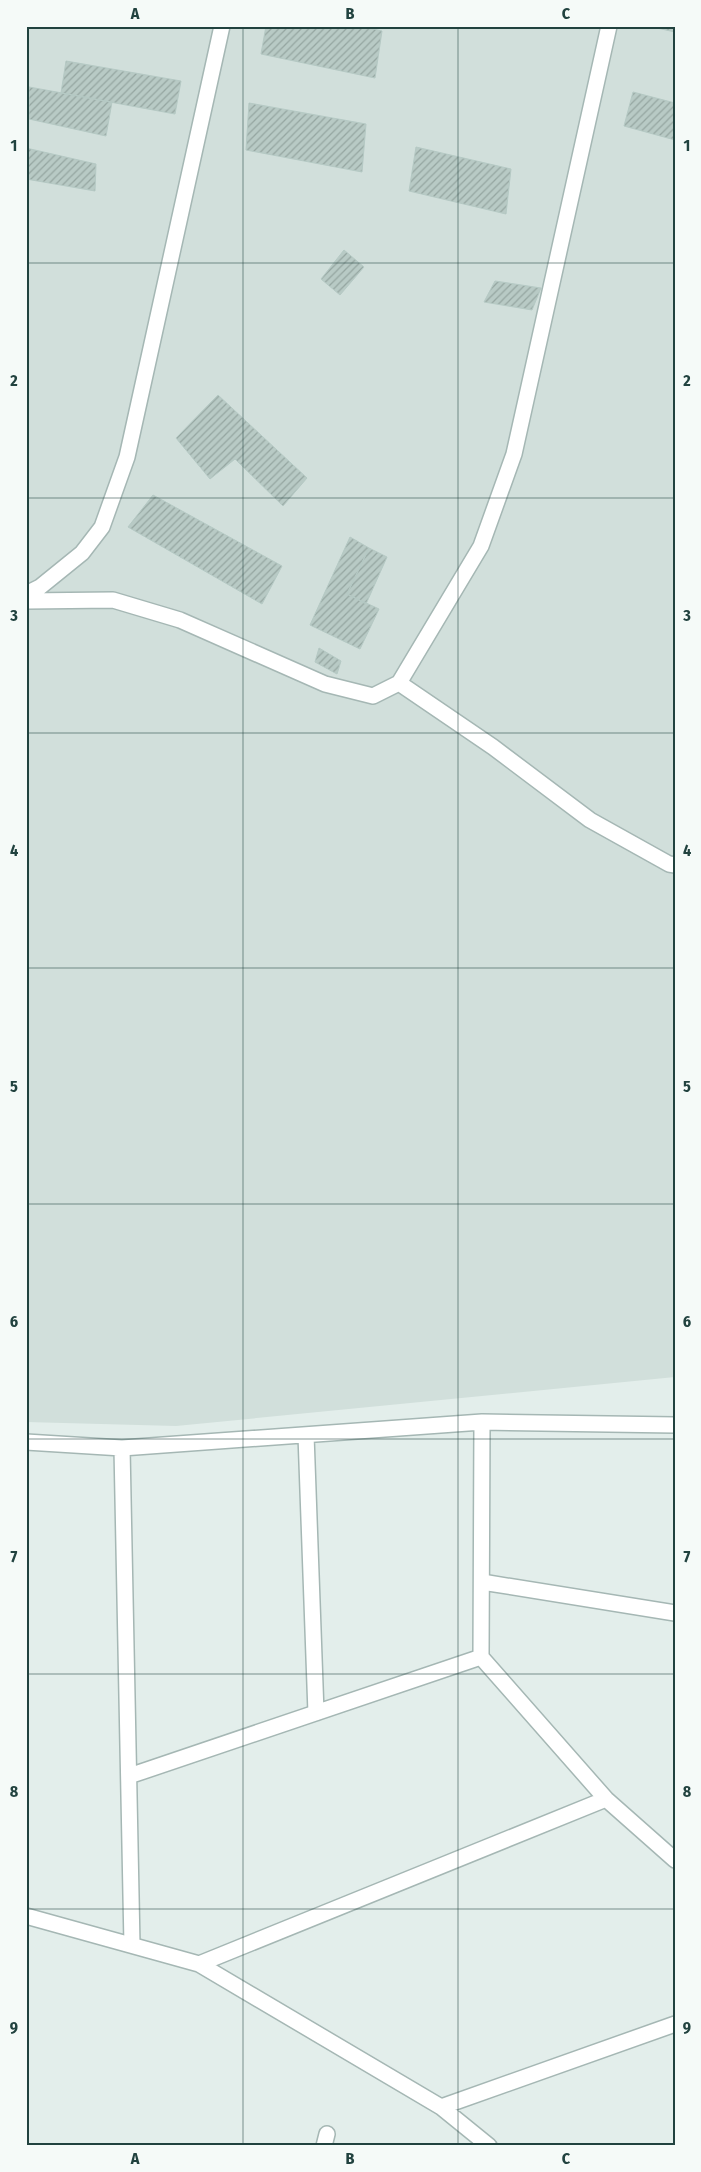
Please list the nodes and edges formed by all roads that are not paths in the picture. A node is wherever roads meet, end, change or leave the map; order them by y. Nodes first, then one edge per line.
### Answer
1 (222, 26) edge
2 (609, 26) edge
3 (26, 594) edge
4 (26, 601) edge
5 (399, 683) junction
6 (675, 865) edge
7 (482, 1422) junction
8 (675, 1425) edge
9 (306, 1435) junction
10 (26, 1442) edge
11 (122, 1448) junction
12 (482, 1582) junction
13 (675, 1613) edge
14 (481, 1657) junction
15 (316, 1713) junction
16 (129, 1776) junction
17 (606, 1799) junction
18 (675, 1860) edge
19 (26, 1916) edge
20 (132, 1945) junction
21 (199, 1964) junction
22 (675, 2024) edge
23 (440, 2107) junction
24 (489, 2146) edge

1 - 3 street
2 - 5 street
4 - 5 street
5 - 6 street
7 - 8 street
7 - 9 street
7 - 12 street
9 - 11 street
9 - 15 street
10 - 11 street
11 - 16 street
12 - 13 street
12 - 14 street
14 - 15 street
14 - 17 street
15 - 16 street
16 - 20 street
17 - 18 street
17 - 21 street
19 - 20 street
20 - 21 street
21 - 23 street
22 - 23 street
23 - 24 street

